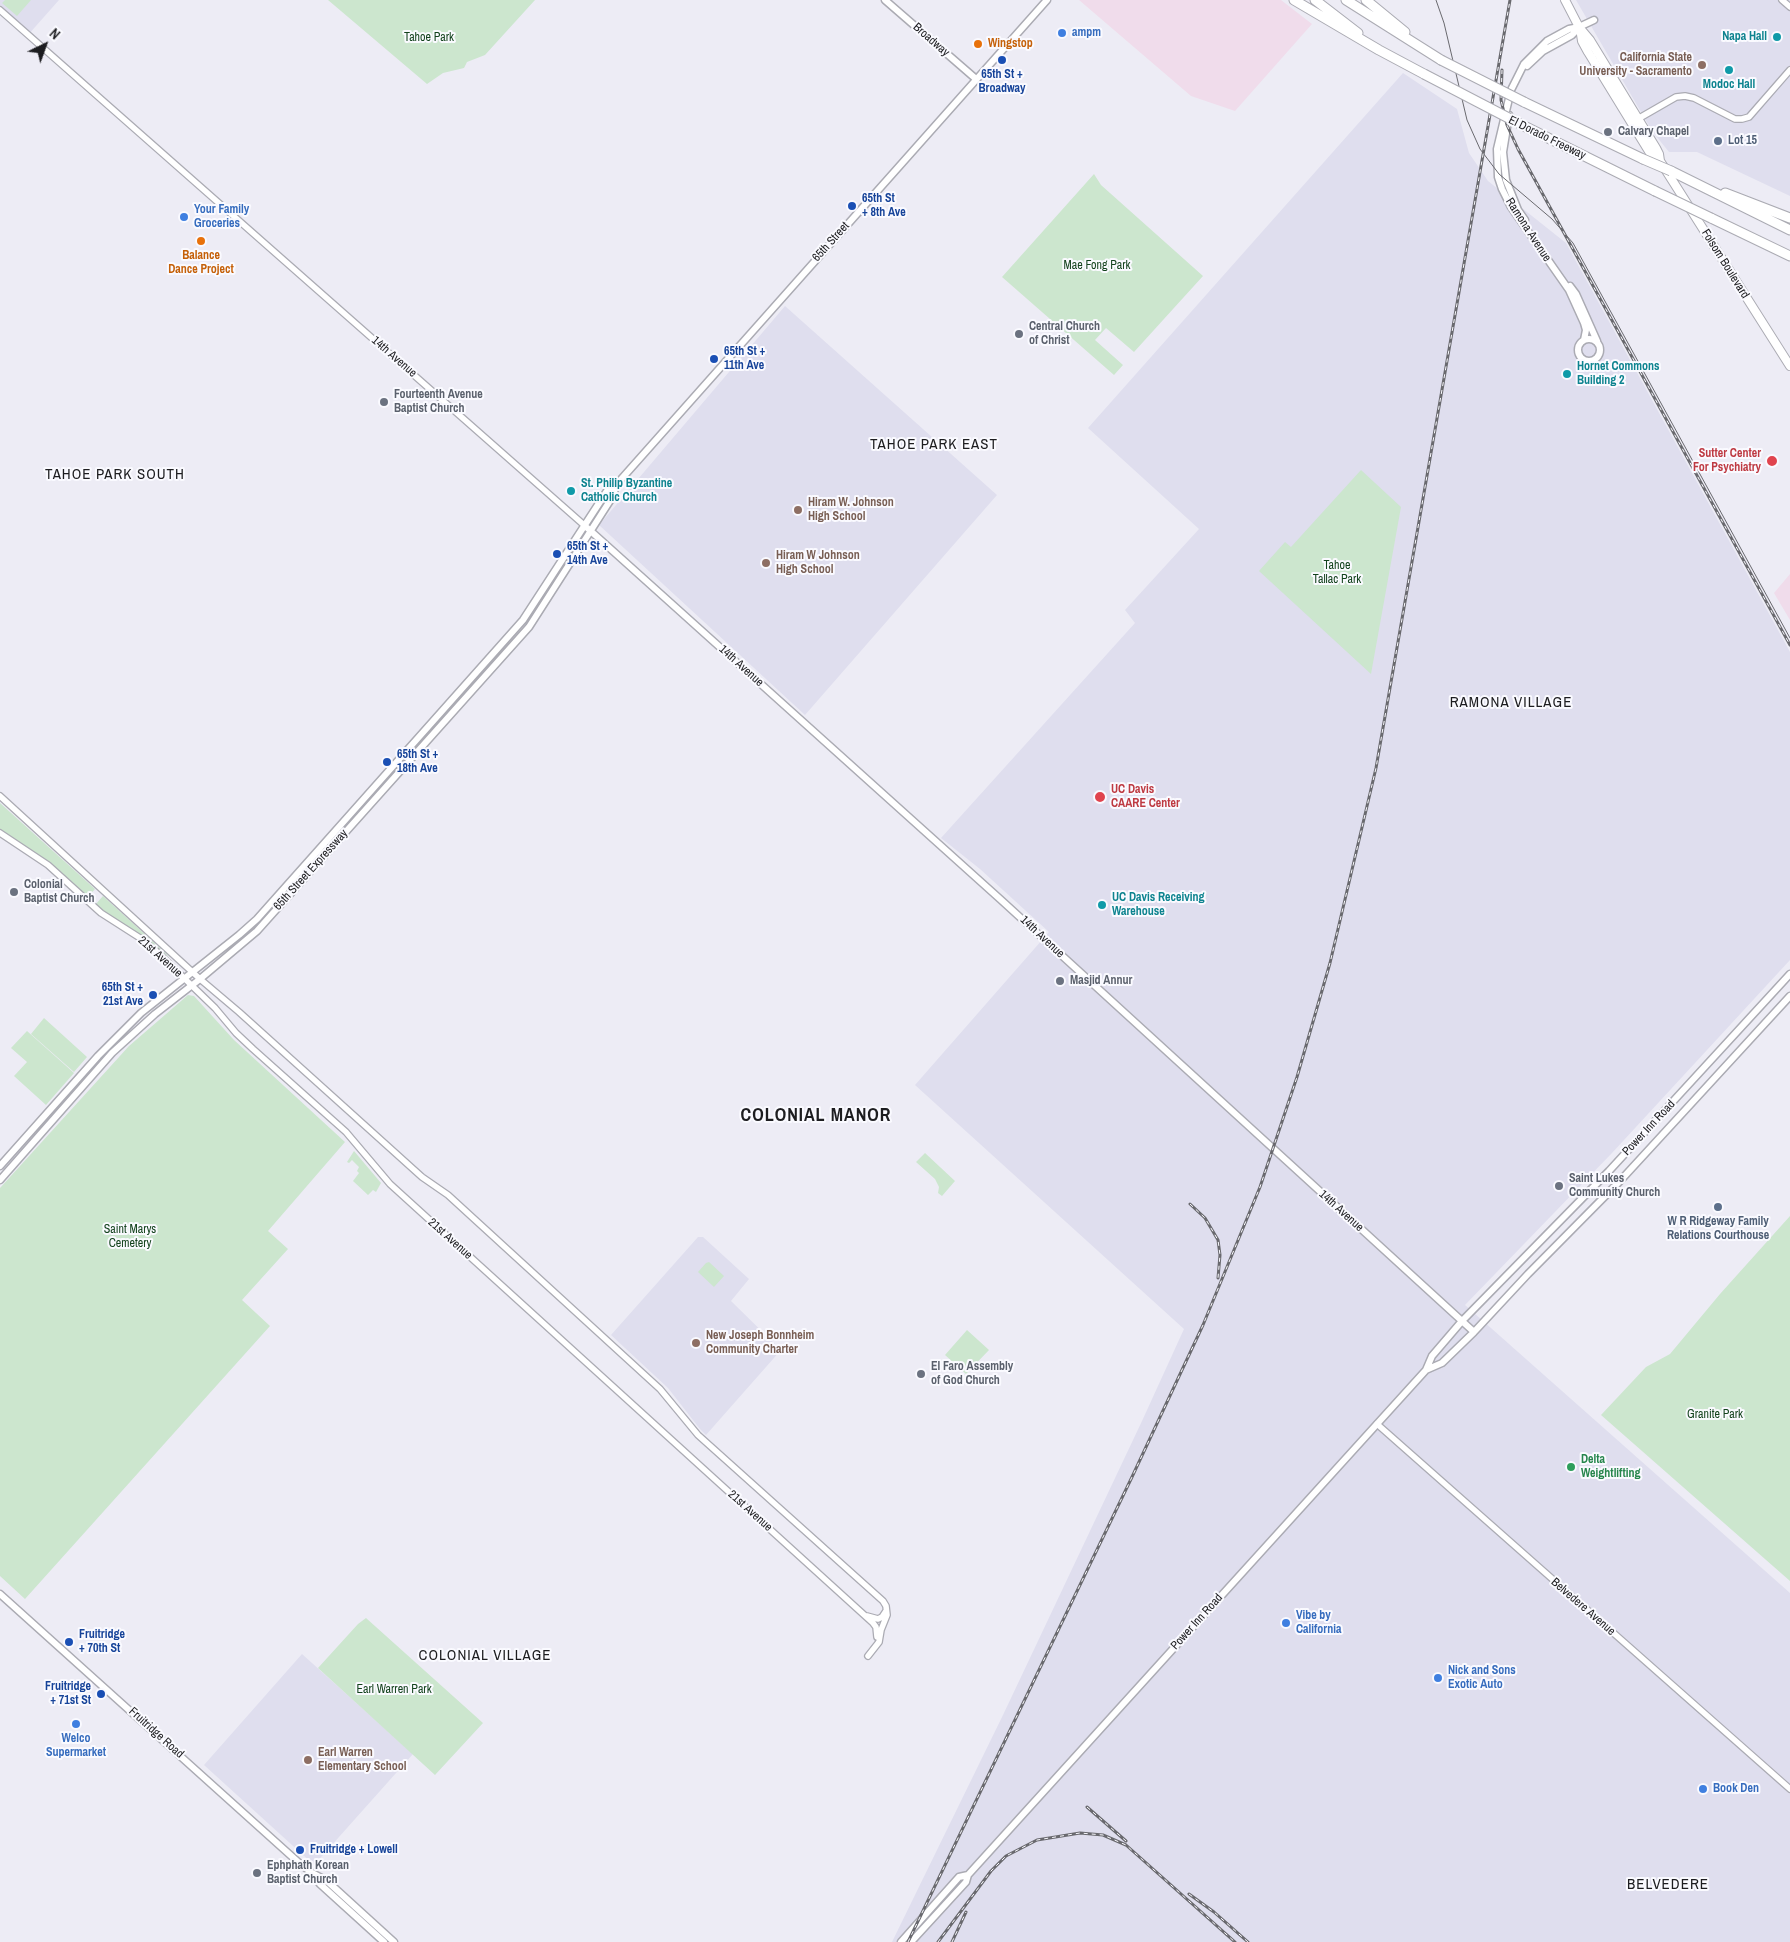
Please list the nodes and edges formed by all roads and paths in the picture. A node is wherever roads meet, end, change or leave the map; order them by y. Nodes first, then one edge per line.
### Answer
1 (885, 0) edge
2 (1047, 0) edge
3 (1294, 0) edge
4 (1314, 0) edge
5 (1346, 0) edge
6 (1366, 0) edge
7 (1565, 0) edge
8 (1782, 0) edge
9 (1790, 7) edge
10 (0, 10) edge
11 (1594, 20) dead end
12 (1580, 27) junction
13 (1395, 29) junction
14 (1380, 49) junction
15 (1790, 70) edge
16 (976, 79) junction
17 (1635, 121) junction
18 (1694, 182) junction
19 (1790, 218) edge
20 (1790, 230) edge
21 (1790, 256) edge
22 (1584, 340) junction
23 (1596, 341) junction
24 (1790, 366) edge
25 (616, 485) junction
26 (584, 524) junction
27 (591, 530) junction
28 (0, 796) edge
29 (0, 832) edge
30 (192, 972) junction
31 (1790, 974) edge
32 (184, 979) junction
33 (200, 979) junction
34 (191, 985) junction
35 (1790, 996) edge
36 (0, 1166) edge
37 (0, 1180) edge
38 (1462, 1321) junction
39 (1474, 1332) junction
40 (1426, 1370) junction
41 (1376, 1424) junction
42 (0, 1594) edge
43 (887, 1610) junction
44 (863, 1614) junction
45 (876, 1646) junction
46 (868, 1656) dead end
47 (1790, 1789) edge
48 (312, 1873) junction
49 (968, 1875) junction
50 (384, 1942) edge
51 (394, 1942) edge
52 (901, 1942) edge
53 (912, 1942) edge

1 - 16 main road, Broadway
2 - 16 main road, 65th Street
3 - 14 highway
4 - 14 highway
5 - 13 highway
6 - 13 highway
7 - 12 main road, Folsom Boulevard
8 - 9 street
10 - 26 street, 14th Avenue
11 - 12 main road, Ramona Avenue
12 - 17 main road, Folsom Boulevard
12 - 22 main road, Ramona Avenue
12 - 23 main road, Ramona Avenue
13 - 18 highway, El Dorado Freeway, bridge
14 - 21 highway, El Dorado Freeway, bridge
15 - 17 street
16 - 25 main road, 65th Street
17 - 24 main road, Folsom Boulevard
18 - 19 highway
18 - 20 highway, El Dorado Freeway
22 - 23 main road
22 - 23 main road, Ramona Avenue
25 - 26 main road, 65th Street
25 - 27 main road, 65th Street
26 - 27 main road, 14th Avenue
26 - 30 main road, 65th Street Expressway
27 - 33 main road, 65th Street Expressway
27 - 38 main road, 14th Avenue
28 - 30 street, 21st Avenue
29 - 32 street, 21st Avenue
30 - 32 main road, 65th Street Expressway
30 - 33 street, 21st Avenue
31 - 38 main road, Power Inn Road
32 - 34 street, 21st Avenue
32 - 36 main road, 65th Street Expressway
33 - 34 main road, 65th Street Expressway
33 - 43 street, 21st Avenue
34 - 37 main road, 65th Street Expressway
34 - 44 street, 21st Avenue
35 - 39 main road, Power Inn Road
38 - 39 main road, 14th Avenue
38 - 40 main road, Power Inn Road
39 - 40 main road, Power Inn Road
40 - 41 main road, Power Inn Road
41 - 47 street, Belvedere Avenue
41 - 49 main road, Power Inn Road
42 - 48 main road, Fruitridge Road
43 - 44 street
43 - 45 street
44 - 45 street, 21st Avenue
45 - 46 street
48 - 50 main road, Fruitridge Road
48 - 51 main road, Fruitridge Road
49 - 52 main road, Power Inn Road
49 - 53 main road, Power Inn Road

